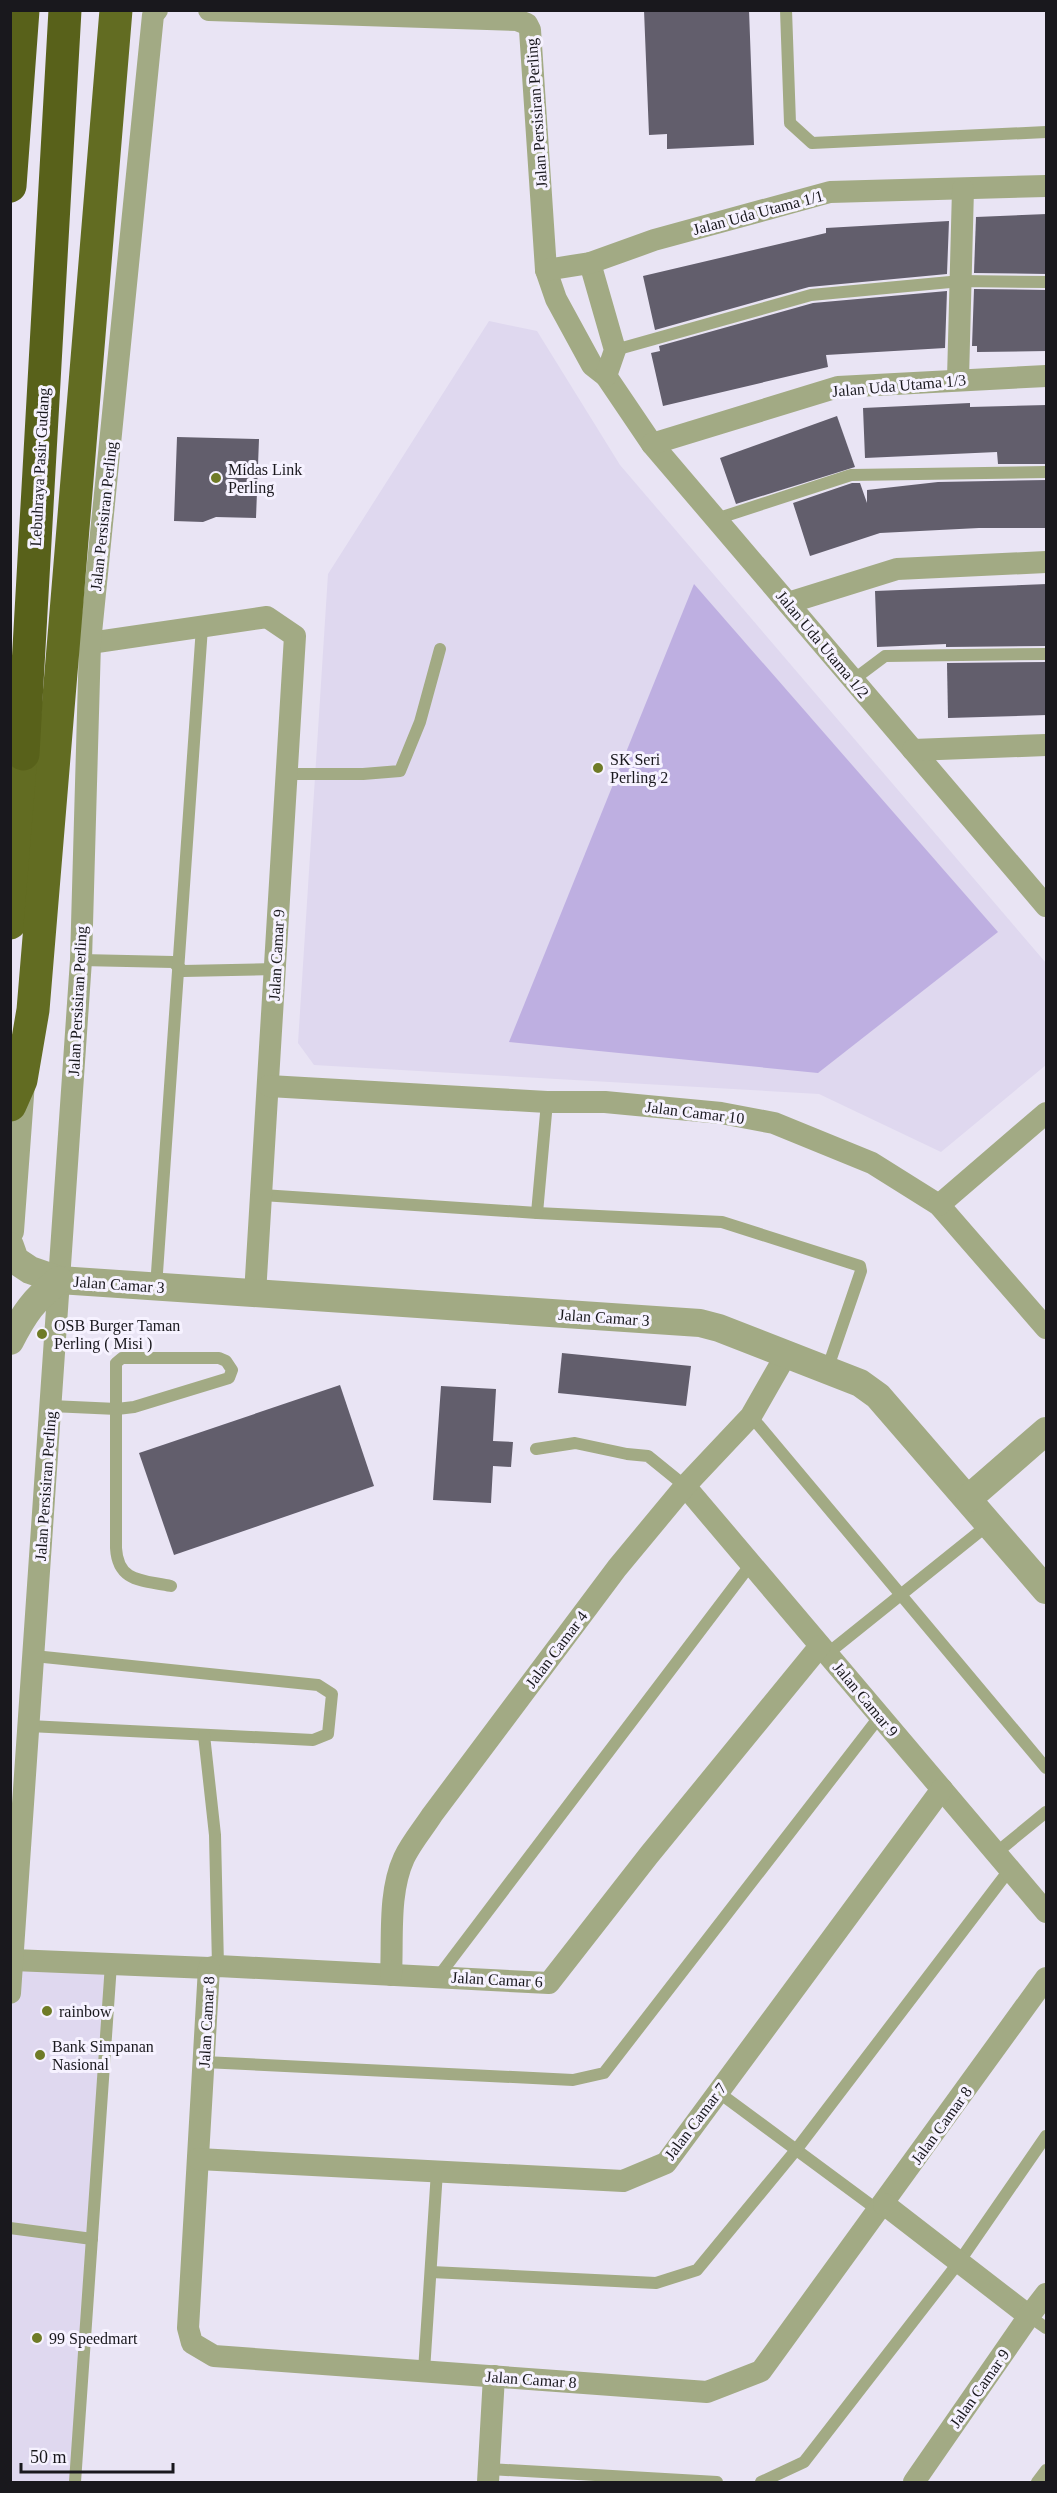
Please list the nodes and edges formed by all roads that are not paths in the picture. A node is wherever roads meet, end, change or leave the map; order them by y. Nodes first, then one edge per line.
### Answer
1 (23, 10) edge
2 (65, 10) edge
3 (116, 10) edge
4 (157, 10) edge
5 (209, 10) edge
6 (786, 10) edge
7 (346, 13) edge
8 (379, 13) edge
9 (530, 20) edge
10 (1047, 132) edge
11 (10, 186) edge
12 (1047, 186) edge
13 (963, 189) junction
14 (590, 263) junction
15 (546, 270) junction
16 (961, 281) junction
17 (1047, 282) edge
18 (615, 350) junction
19 (606, 376) junction
20 (1047, 376) edge
21 (958, 379) junction
22 (652, 444) junction
23 (1047, 472) edge
24 (716, 519) junction
25 (1047, 562) edge
26 (788, 603) junction
27 (202, 627) junction
28 (90, 643) junction
29 (440, 649) dead end
30 (1047, 654) edge
31 (853, 680) junction
32 (1047, 745) edge
33 (913, 750) junction
34 (286, 774) junction
35 (1047, 906) edge
36 (10, 923) edge
37 (81, 960) junction
38 (177, 966) junction
39 (275, 969) junction
40 (269, 1086) junction
41 (16, 1092) edge
42 (547, 1102) junction
43 (1047, 1113) edge
44 (262, 1195) junction
45 (939, 1205) junction
46 (537, 1213) junction
47 (10, 1231) edge
48 (10, 1246) edge
49 (59, 1280) junction
50 (156, 1287) junction
51 (255, 1294) junction
52 (1047, 1328) edge
53 (10, 1341) edge
54 (787, 1353) junction
55 (827, 1370) junction
56 (51, 1406) junction
57 (117, 1409) junction
58 (751, 1416) junction
59 (1047, 1431) edge
60 (536, 1449) dead end
61 (685, 1486) junction
62 (969, 1498) junction
63 (990, 1524) junction
64 (751, 1564) junction
65 (171, 1586) dead end
66 (1047, 1590) edge
67 (902, 1595) junction
68 (824, 1650) junction
69 (34, 1656) junction
70 (880, 1716) junction
71 (29, 1726) junction
72 (204, 1735) junction
73 (1047, 1768) edge
74 (942, 1789) junction
75 (1047, 1812) edge
76 (1003, 1861) junction
77 (1047, 1912) edge
78 (13, 1960) junction
79 (111, 1964) junction
80 (213, 1967) junction
81 (391, 1975) junction
82 (438, 1977) junction
83 (1047, 1978) edge
84 (10, 1993) edge
85 (204, 2062) junction
86 (718, 2092) junction
87 (1047, 2136) edge
88 (796, 2150) junction
89 (198, 2159) junction
90 (437, 2171) junction
91 (882, 2208) junction
92 (10, 2228) edge
93 (92, 2239) junction
94 (959, 2262) junction
95 (431, 2272) junction
96 (1047, 2294) edge
97 (1038, 2322) edge
98 (424, 2371) junction
99 (494, 2376) junction
100 (1047, 2470) edge
101 (488, 2476) edge
102 (75, 2482) edge
103 (717, 2482) edge
104 (761, 2482) edge
105 (914, 2482) edge
106 (1037, 2482) edge

1 - 11 highway
2 - 36 highway, Lebuhraya Pasir Gudang
3 - 41 highway
4 - 28 street, Jalan Persisiran Perling
5 - 7 street, Jalan Persisiran Perling
6 - 10 lane
7 - 8 street, Jalan Persisiran Perling
8 - 9 street, Jalan Persisiran Perling
9 - 15 street, Jalan Persisiran Perling
12 - 13 street, Jalan Uda Utama 1/1
13 - 14 street, Jalan Uda Utama 1/1
13 - 16 street
14 - 15 street, Jalan Uda Utama 1/1
14 - 18 street
15 - 19 street, Jalan Uda Utama 1/2
16 - 17 lane
16 - 18 lane
16 - 21 street
18 - 19 street
19 - 22 street, Jalan Uda Utama 1/2
20 - 21 street, Jalan Uda Utama 1/3
21 - 22 street, Jalan Uda Utama 1/3
22 - 24 street, Jalan Uda Utama 1/2
23 - 24 lane
24 - 26 street, Jalan Uda Utama 1/2
25 - 26 street
26 - 31 street, Jalan Uda Utama 1/2
27 - 28 street
27 - 34 street, Jalan Camar 9
27 - 38 lane
28 - 37 street, Jalan Persisiran Perling
29 - 34 lane
30 - 31 lane
31 - 33 street, Jalan Uda Utama 1/2
32 - 33 street
33 - 35 street, Jalan Uda Utama 1/2
34 - 39 street, Jalan Camar 9
37 - 38 lane
37 - 49 street, Jalan Persisiran Perling
38 - 39 lane
38 - 50 lane
39 - 40 street, Jalan Camar 9
40 - 42 street, Jalan Camar 10
40 - 44 street, Jalan Camar 9
41 - 47 street
42 - 45 street, Jalan Camar 10
42 - 46 lane
43 - 45 street
44 - 46 lane
44 - 51 street, Jalan Camar 9
45 - 52 street, Jalan Camar 10
46 - 55 lane
48 - 49 street, Jalan Camar 3
49 - 50 street, Jalan Camar 3
49 - 53 street
49 - 56 street, Jalan Persisiran Perling
50 - 51 street, Jalan Camar 3
51 - 54 street, Jalan Camar 3
54 - 55 street, Jalan Camar 3
54 - 58 street, Jalan Camar 4
55 - 62 street, Jalan Camar 3
56 - 57 lane
56 - 69 street, Jalan Persisiran Perling
57 - 57 lane
57 - 65 lane
58 - 61 street, Jalan Camar 4
58 - 67 lane
59 - 62 street
60 - 61 lane
61 - 64 street, Jalan Camar 9
61 - 81 street, Jalan Camar 4
62 - 63 street, Jalan Camar 3
63 - 66 street, Jalan Camar 3
63 - 67 lane
64 - 68 street, Jalan Camar 9
64 - 82 lane
67 - 68 lane
67 - 73 lane
68 - 70 street, Jalan Camar 9
68 - 82 street, Jalan Camar 6
69 - 71 street, Jalan Persisiran Perling
69 - 72 lane
70 - 74 street, Jalan Camar 9
70 - 85 lane
71 - 72 lane
71 - 78 street, Jalan Persisiran Perling
72 - 80 lane
74 - 76 street, Jalan Camar 9
74 - 86 street, Jalan Camar 7
75 - 76 lane
76 - 77 street, Jalan Camar 9
76 - 88 lane
78 - 79 street, Jalan Camar 6
78 - 84 street, Jalan Persisiran Perling
79 - 80 street, Jalan Camar 6
79 - 93 lane
80 - 81 street, Jalan Camar 6
80 - 85 street, Jalan Camar 8
81 - 82 street, Jalan Camar 6
83 - 91 street, Jalan Camar 8
85 - 89 street, Jalan Camar 8
86 - 88 lane
86 - 90 street, Jalan Camar 7
87 - 94 lane
88 - 91 lane
88 - 95 lane
89 - 90 street, Jalan Camar 7
89 - 98 street, Jalan Camar 8
90 - 95 lane
91 - 94 street
91 - 99 street, Jalan Camar 8
92 - 93 lane
93 - 102 lane
94 - 97 street
94 - 104 lane
95 - 98 lane
96 - 97 street, Jalan Camar 9
97 - 105 street, Jalan Camar 9
98 - 99 street, Jalan Camar 8
99 - 101 street
100 - 106 lane
101 - 103 lane

